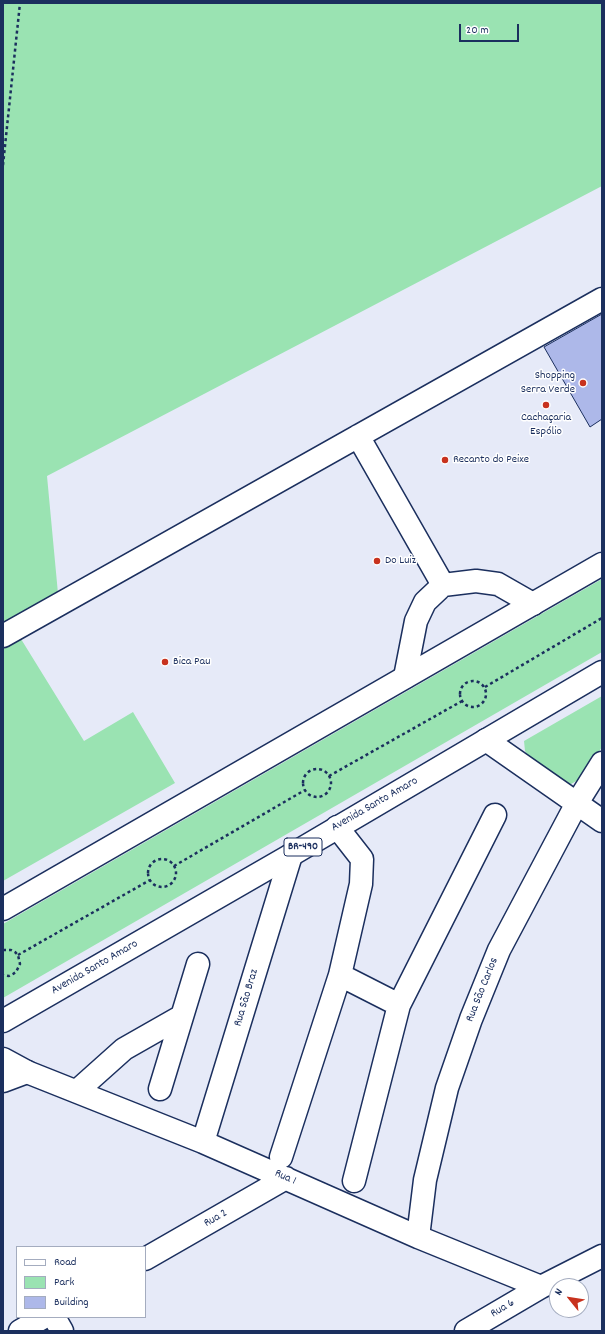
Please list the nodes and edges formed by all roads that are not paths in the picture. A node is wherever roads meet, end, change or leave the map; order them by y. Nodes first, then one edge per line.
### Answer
1 (602, 299) edge
2 (358, 436) junction
3 (602, 564) edge
4 (443, 585) junction
5 (533, 604) junction
6 (3, 636) edge
7 (602, 672) edge
8 (405, 677) junction
9 (486, 740) junction
10 (602, 763) edge
11 (577, 803) junction
12 (495, 815) dead end
13 (602, 821) edge
14 (337, 827) junction
15 (292, 854) junction
16 (3, 909) edge
17 (198, 964) dead end
18 (340, 975) junction
19 (400, 1005) junction
20 (182, 1016) junction
21 (3, 1021) edge
22 (3, 1059) edge
23 (27, 1072) junction
24 (3, 1081) edge
25 (160, 1089) dead end
26 (78, 1090) junction
27 (204, 1142) junction
28 (281, 1157) dead end
29 (286, 1178) junction
30 (354, 1182) dead end
31 (418, 1237) junction
32 (602, 1256) edge
33 (146, 1258) edge
34 (541, 1287) junction
35 (42, 1318) edge
36 (55, 1318) edge
37 (20, 1331) edge
38 (62, 1331) edge
39 (466, 1331) edge

1 - 2 street
2 - 4 street
2 - 6 street
3 - 5 street
4 - 5 street
4 - 8 street
5 - 8 street
7 - 9 street, Avenida Santo Amaro / BR-490
8 - 16 street
9 - 11 street
9 - 14 street, Avenida Santo Amaro / BR-490
10 - 11 street, Rua São Carlos
11 - 13 street
11 - 31 street, Rua São Carlos
12 - 19 street
14 - 15 street, Avenida Santo Amaro / BR-490
14 - 18 street
15 - 21 street, Avenida Santo Amaro / BR-490
15 - 27 street, Rua São Braz
17 - 20 street
18 - 19 street
18 - 28 street
19 - 30 street
20 - 25 street
20 - 26 street
22 - 23 street, Rua 1
23 - 24 street
23 - 26 street, Rua 1
26 - 27 street, Rua 1
27 - 29 street, Rua 1
29 - 31 street, Rua 1
29 - 33 street, Rua 2
31 - 34 street, Rua 1
32 - 34 street, Rua 6
34 - 39 street, Rua 6
35 - 37 street
36 - 38 street

